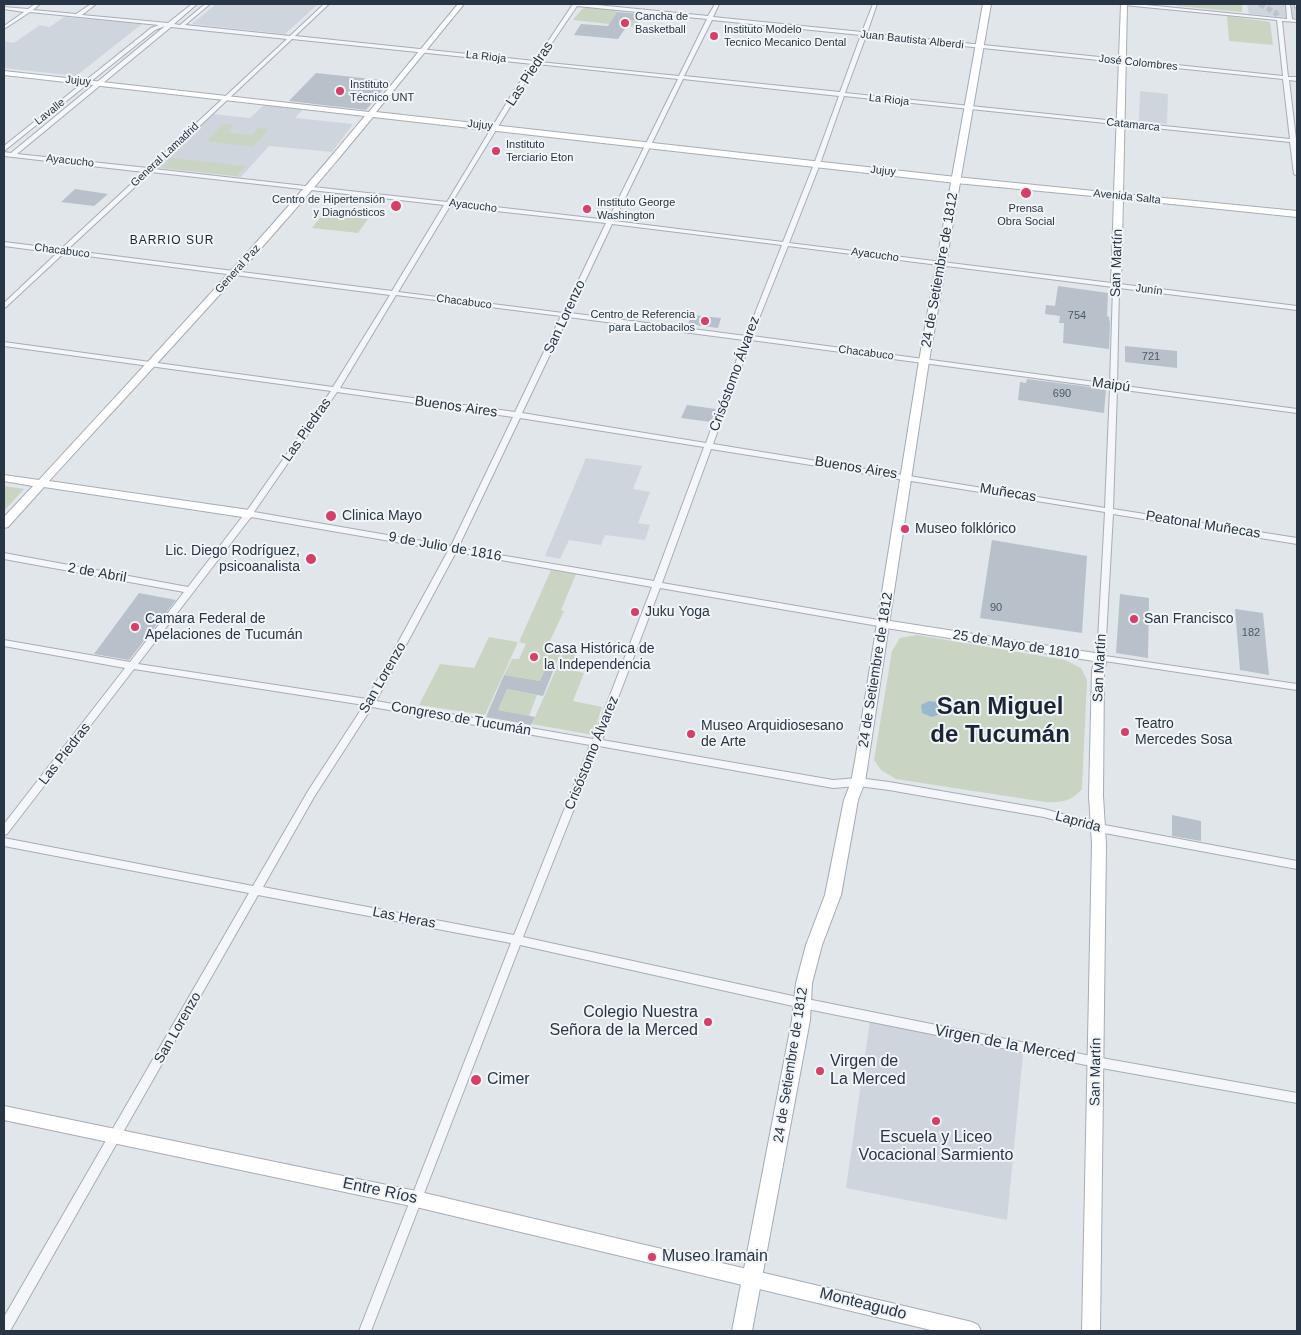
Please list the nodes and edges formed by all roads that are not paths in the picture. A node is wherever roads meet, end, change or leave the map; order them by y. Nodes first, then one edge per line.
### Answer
1 (38, 4) edge
2 (94, 4) edge
3 (195, 4) edge
4 (208, 4) edge
5 (327, 4) edge
6 (460, 4) edge
7 (576, 4) edge
8 (717, 4) edge
9 (876, 4) edge
10 (987, 4) edge
11 (1117, 4) edge
12 (1123, 4) edge
13 (1288, 4) edge
14 (1292, 4) edge
15 (1297, 6) edge
16 (4, 8) edge
17 (28, 11) junction
18 (78, 15) junction
19 (710, 18) junction
20 (1279, 19) junction
21 (1290, 20) junction
22 (1297, 21) edge
23 (169, 24) junction
24 (180, 27) junction
25 (4, 28) edge
26 (863, 35) junction
27 (290, 38) junction
28 (980, 47) junction
29 (423, 51) junction
30 (537, 62) junction
31 (1123, 62) junction
32 (4, 73) edge
33 (1287, 78) junction
34 (681, 79) junction
35 (1297, 79) edge
36 (86, 82) junction
37 (98, 84) junction
38 (842, 95) junction
39 (226, 98) junction
40 (969, 108) junction
41 (372, 113) junction
42 (1121, 124) junction
43 (497, 127) junction
44 (1296, 141) edge
45 (648, 146) junction
46 (4, 149) edge
47 (4, 154) edge
48 (12, 155) junction
49 (816, 164) junction
50 (149, 170) junction
51 (1297, 174) edge
52 (956, 180) junction
53 (310, 188) junction
54 (1120, 196) junction
55 (449, 203) junction
56 (1297, 214) edge
57 (610, 222) junction
58 (786, 243) junction
59 (4, 244) edge
60 (62, 252) junction
61 (942, 264) junction
62 (235, 273) junction
63 (1116, 286) junction
64 (395, 293) junction
65 (4, 306) edge
66 (1297, 308) edge
67 (566, 314) junction
68 (748, 338) junction
69 (4, 344) edge
70 (924, 361) junction
71 (150, 365) junction
72 (1113, 385) junction
73 (336, 389) junction
74 (1297, 411) edge
75 (518, 415) junction
76 (709, 445) junction
77 (908, 476) junction
78 (4, 478) edge
79 (41, 484) junction
80 (1108, 510) junction
81 (249, 514) junction
82 (4, 524) edge
83 (1297, 541) edge
84 (454, 548) junction
85 (4, 556) edge
86 (658, 584) junction
87 (190, 590) junction
88 (884, 624) junction
89 (4, 643) edge
90 (1101, 658) junction
91 (133, 666) junction
92 (1297, 688) edge
93 (370, 703) junction
94 (597, 742) junction
95 (858, 782) junction
96 (1099, 828) junction
97 (4, 831) edge
98 (4, 842) edge
99 (1297, 865) edge
100 (256, 890) junction
101 (517, 940) junction
102 (802, 1003) junction
103 (1096, 1062) junction
104 (1297, 1098) edge
105 (4, 1113) edge
106 (117, 1135) junction
107 (416, 1199) junction
108 (754, 1278) junction
109 (4, 1329) edge
110 (365, 1331) edge
111 (742, 1331) edge
112 (972, 1331) edge
113 (1091, 1331) edge

1 - 17 street
2 - 18 street
3 - 23 street, Lavalle
4 - 24 street
5 - 27 street, General Lamadrid
6 - 29 street, General Paz
7 - 19 street, Juan Bautista Alberdi
7 - 30 street, Las Piedras
8 - 19 street, San Lorenzo
9 - 26 street, Crisóstomo Álvarez
10 - 28 main road, 24 de Setiembre de 1812
11 - 12 street
12 - 20 street
12 - 31 street, San Martín
13 - 21 street
14 - 15 street
16 - 17 street, La Rioja
17 - 18 street, La Rioja
17 - 25 street
18 - 23 street, La Rioja
19 - 26 street, Juan Bautista Alberdi
19 - 34 street, San Lorenzo
20 - 21 street
20 - 33 street
21 - 22 street
23 - 24 street, La Rioja
23 - 36 street, Lavalle
23 - 37 street, Lavalle
24 - 27 street, La Rioja
26 - 28 street, Juan Bautista Alberdi
26 - 38 street, Crisóstomo Álvarez
27 - 29 street, La Rioja
27 - 39 street, General Lamadrid
28 - 31 street, José Colombres
28 - 40 main road, 24 de Setiembre de 1812
29 - 30 street, La Rioja
29 - 41 street, General Paz
30 - 34 street, La Rioja
30 - 43 street, Las Piedras
31 - 33 street, José Colombres
31 - 42 street, San Martín
32 - 36 street, Jujuy
33 - 35 street, José Colombres
33 - 44 street
34 - 38 street, La Rioja
34 - 45 street, San Lorenzo
36 - 37 street, Jujuy
36 - 46 street, Lavalle
37 - 39 street, Jujuy
37 - 48 street, Lavalle
38 - 40 street, La Rioja
38 - 49 street, Crisóstomo Álvarez
39 - 41 street, Jujuy
39 - 50 street, General Lamadrid
40 - 42 street, Catamarca
40 - 52 main road, 24 de Setiembre de 1812
41 - 43 street, Jujuy
41 - 53 street, General Paz
42 - 44 street, Catamarca
42 - 54 street, San Martín
43 - 45 street, Jujuy
43 - 55 street, Las Piedras
44 - 51 street
45 - 49 street, Jujuy
45 - 57 street, San Lorenzo
47 - 48 street, Ayacucho
48 - 50 street, Ayacucho
49 - 52 street, Jujuy
49 - 58 street, Crisóstomo Álvarez
50 - 53 street, Ayacucho
50 - 60 street, General Lamadrid
52 - 54 street, Avenida Salta
52 - 61 main road, 24 de Setiembre de 1812
53 - 55 street, Ayacucho
53 - 62 street, General Paz
54 - 56 street, Avenida Salta
54 - 63 street, San Martín
55 - 57 street, Ayacucho
55 - 64 street, Las Piedras
57 - 58 street, Ayacucho
57 - 67 street, San Lorenzo
58 - 61 street, Ayacucho
58 - 68 street, Crisóstomo Álvarez
59 - 60 street, Chacabuco
60 - 62 street, Chacabuco
60 - 65 street, General Lamadrid
61 - 63 street, Junín
61 - 70 main road, 24 de Setiembre de 1812
62 - 64 street, Chacabuco
62 - 71 street, General Paz
63 - 66 street, Junín
63 - 72 street, San Martín
64 - 67 street, Chacabuco
64 - 73 street, Las Piedras
67 - 68 street, Chacabuco
67 - 75 street, San Lorenzo
68 - 70 street, Chacabuco
68 - 76 street, Crisóstomo Álvarez
69 - 71 street, Buenos Aires
70 - 72 street, Maipú
70 - 77 main road, 24 de Setiembre de 1812
71 - 73 street, Buenos Aires
71 - 79 street, General Paz
72 - 74 street, Maipú
72 - 80 street, San Martín
73 - 75 street, Buenos Aires
73 - 81 street, Las Piedras
75 - 76 street, Buenos Aires
75 - 84 street, San Lorenzo
76 - 77 street, Buenos Aires
76 - 86 street, Crisóstomo Álvarez
77 - 80 street, Muñecas
77 - 88 main road, 24 de Setiembre de 1812
78 - 79 street, 9 de Julio de 1816
79 - 81 street, 9 de Julio de 1816
79 - 82 street, General Paz
80 - 83 street, Peatonal Muñecas
80 - 90 street, San Martín
81 - 84 street, 9 de Julio de 1816
81 - 87 street, Las Piedras
84 - 86 street, 9 de Julio de 1816
84 - 93 street, San Lorenzo
85 - 87 street, 2 de Abril
86 - 88 street, 9 de Julio de 1816
86 - 94 street, Crisóstomo Álvarez
87 - 91 street, Las Piedras
88 - 90 street, 25 de Mayo de 1810
88 - 95 main road, 24 de Setiembre de 1812
89 - 91 street, Congreso de Tucumán
90 - 92 street, 25 de Mayo de 1810
90 - 96 street, San Martín
91 - 93 street, Congreso de Tucumán
91 - 97 street, Las Piedras
93 - 94 street, Congreso de Tucumán
93 - 100 street, San Lorenzo
94 - 95 street, Congreso de Tucumán
94 - 101 street, Crisóstomo Álvarez
95 - 96 street, Laprida
95 - 102 main road, 24 de Setiembre de 1812
96 - 99 street, Laprida
96 - 103 street, San Martín
98 - 100 street, Las Heras
100 - 101 street, Las Heras
100 - 106 street, San Lorenzo
101 - 102 street, Las Heras
101 - 107 street, Crisóstomo Álvarez
102 - 103 street, Virgen de la Merced
102 - 108 main road, 24 de Setiembre de 1812
103 - 104 street, Virgen de la Merced
103 - 113 street, San Martín
105 - 106 street, Entre Ríos
106 - 107 street, Entre Ríos
106 - 109 street, San Lorenzo
107 - 108 street, Entre Ríos
107 - 110 street, Crisóstomo Álvarez
108 - 111 main road, 24 de Setiembre de 1812
108 - 112 street, Monteagudo

